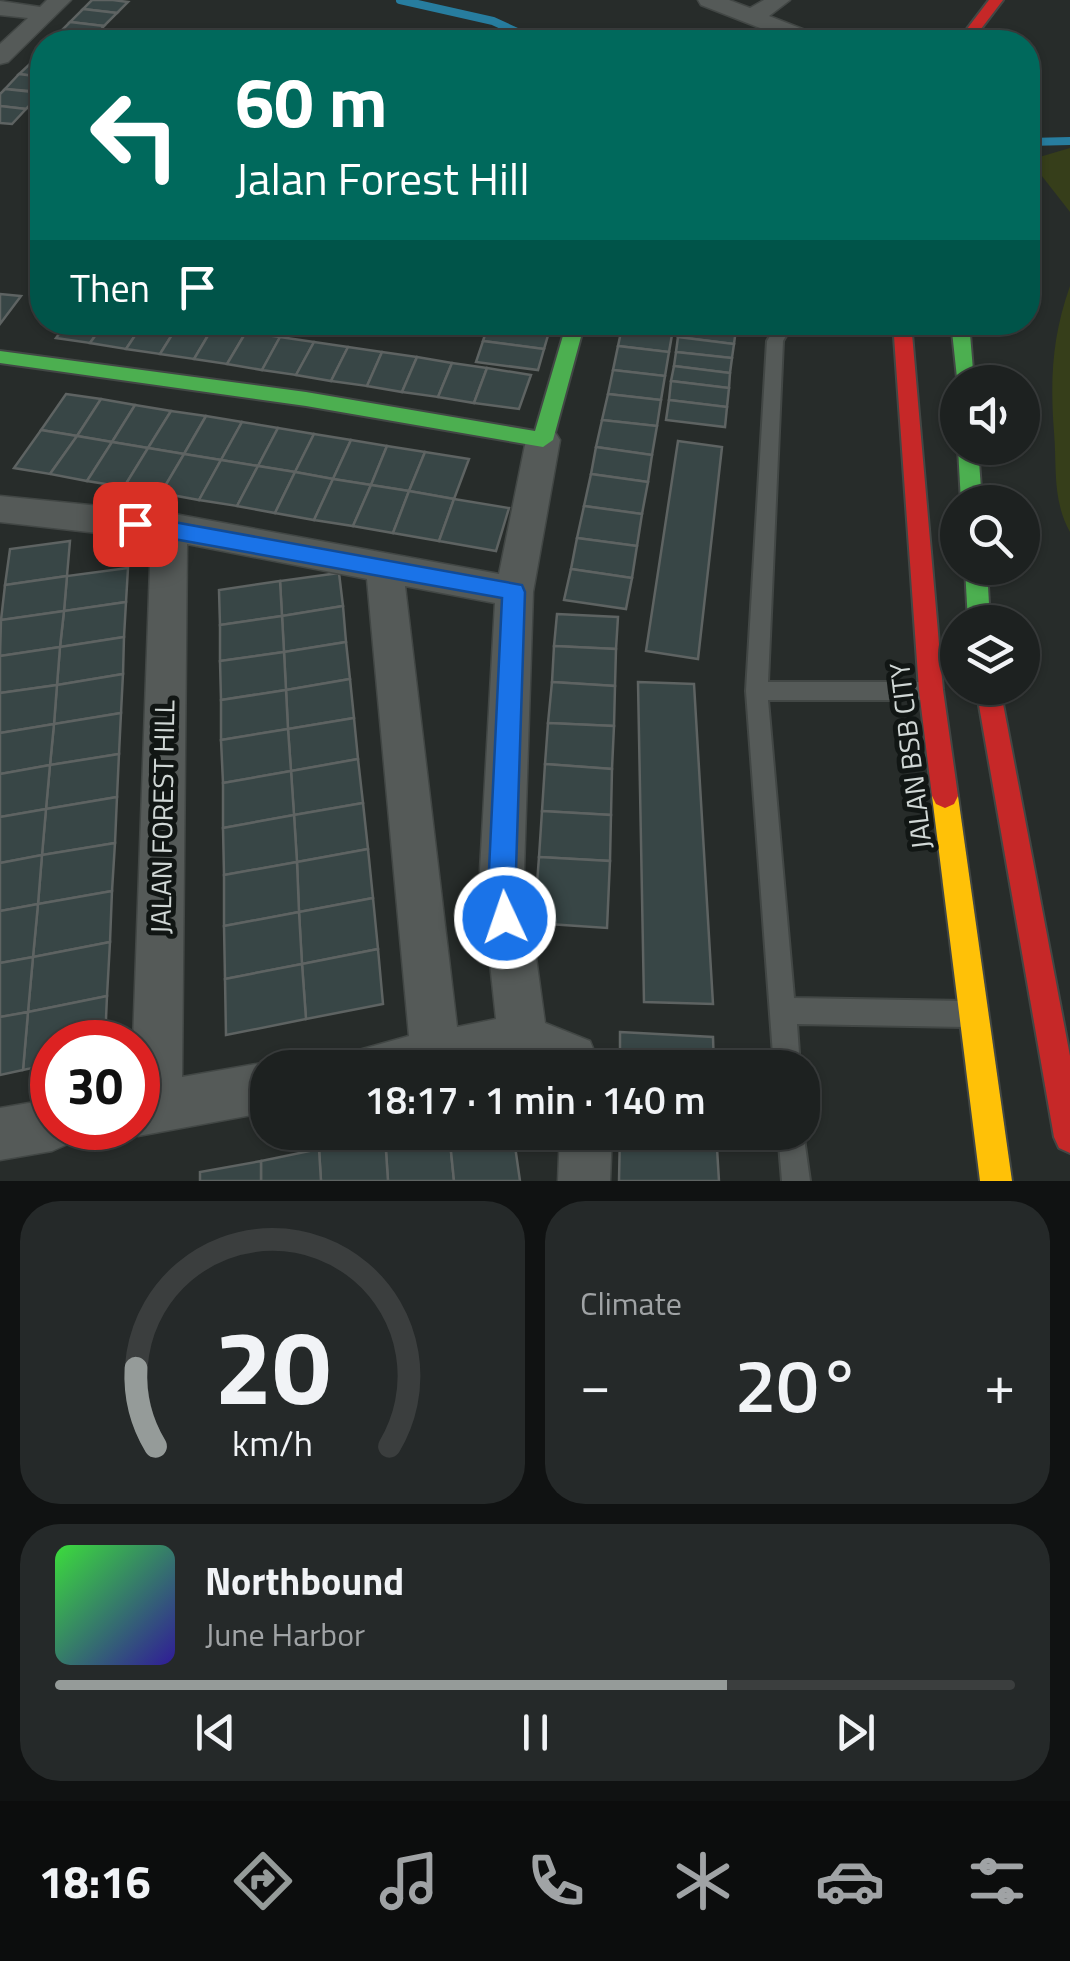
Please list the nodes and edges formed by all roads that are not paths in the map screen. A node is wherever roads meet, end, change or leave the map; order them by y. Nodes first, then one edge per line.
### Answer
1 (709, 0) edge
2 (779, 0) edge
3 (996, 0) edge
4 (53, 7) edge
5 (0, 8) edge
6 (752, 17) junction
7 (785, 30) edge
8 (973, 30) edge
9 (0, 57) edge
10 (572, 335) edge
11 (778, 335) edge
12 (903, 335) edge
13 (961, 335) edge
14 (1, 362) edge
15 (963, 365) edge
16 (543, 440) junction
17 (0, 509) edge
18 (169, 527) junction
19 (384, 567) junction
20 (514, 592) junction
21 (756, 690) junction
22 (932, 690) junction
23 (991, 705) edge
24 (783, 1011) junction
25 (972, 1014) junction
26 (150, 1020) edge
27 (524, 1038) junction
28 (435, 1050) edge
29 (468, 1050) edge
30 (551, 1050) edge
31 (786, 1050) edge
32 (250, 1090) edge
33 (160, 1106) edge
34 (30, 1129) edge
35 (0, 1134) edge
36 (1070, 1137) edge
37 (585, 1150) edge
38 (793, 1150) edge
39 (584, 1181) edge
40 (796, 1181) edge
41 (996, 1181) edge

1 - 6 street
2 - 6 street
3 - 8 street
4 - 5 street
4 - 9 street
6 - 7 street
10 - 16 street
11 - 21 lane
12 - 22 street, JALAN BSB CITY
13 - 15 street
14 - 16 street
16 - 20 street
17 - 18 street
18 - 19 street
18 - 26 street, JALAN FOREST HILL
19 - 20 street
19 - 28 street
20 - 27 street
21 - 22 lane
21 - 24 lane
22 - 25 street, JALAN BSB CITY
23 - 36 street
24 - 25 lane
24 - 31 lane
25 - 41 street, JALAN BSB CITY
27 - 29 street
27 - 30 street
32 - 33 street, JALAN FOREST HILL
34 - 35 street
37 - 39 street
38 - 40 lane

